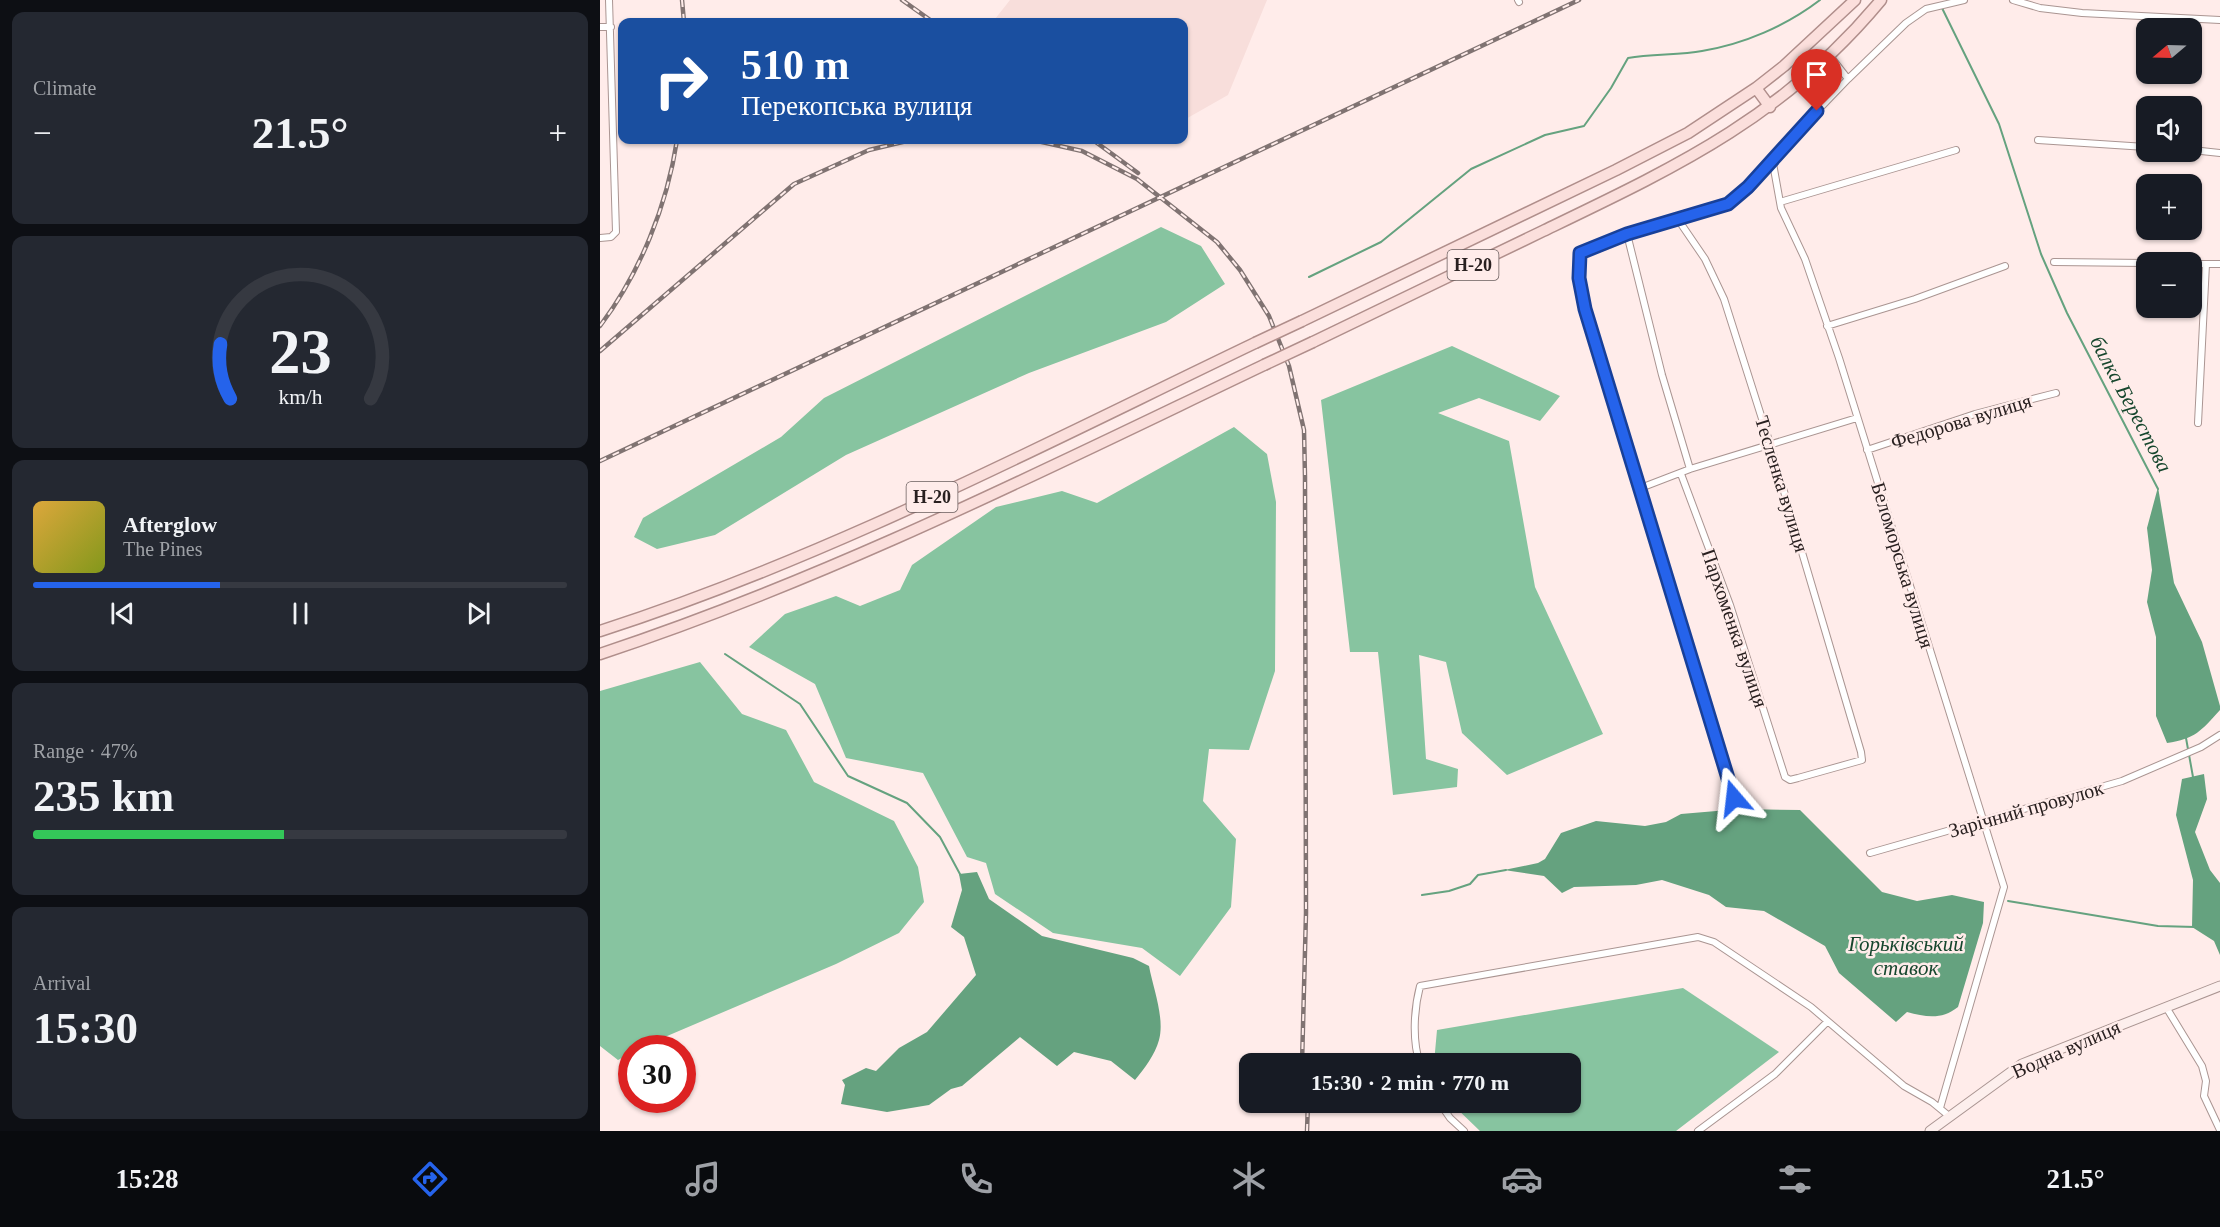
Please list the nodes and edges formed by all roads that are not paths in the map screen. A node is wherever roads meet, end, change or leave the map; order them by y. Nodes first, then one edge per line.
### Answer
1 (609, 0) edge
2 (1855, 0) edge
3 (1881, 0) edge
4 (1933, 0) edge
5 (1964, 0) edge
6 (2013, 0) edge
7 (1926, 9) junction
8 (2220, 20) edge
9 (600, 27) edge
10 (611, 27) junction
11 (1830, 56) junction
12 (1848, 79) junction
13 (1756, 88) junction
14 (1770, 107) junction
15 (2038, 140) dead end
16 (2136, 146) edge
17 (1956, 150) dead end
18 (2202, 151) edge
19 (2220, 153) edge
20 (1772, 158) junction
21 (1780, 202) junction
22 (1677, 218) junction
23 (1627, 234) junction
24 (600, 238) edge
25 (2054, 262) dead end
26 (2136, 263) edge
27 (2202, 264) edge
28 (2206, 264) junction
29 (2220, 264) edge
30 (2005, 266) dead end
31 (1827, 326) junction
32 (2056, 393) dead end
33 (1857, 418) junction
34 (2198, 423) dead end
35 (1770, 444) junction
36 (1867, 450) junction
37 (1690, 469) junction
38 (1681, 474) junction
39 (1638, 489) junction
40 (600, 631) edge
41 (600, 654) edge
42 (2220, 735) edge
43 (1790, 780) joint
44 (1734, 798) dead end
45 (1983, 822) junction
46 (1870, 853) dead end
47 (2220, 986) edge
48 (2166, 1007) junction
49 (1827, 1022) junction
50 (1416, 1053) edge
51 (1941, 1108) junction
52 (1447, 1113) edge
53 (1949, 1116) junction
54 (2220, 1130) edge
55 (1464, 1131) edge
56 (1698, 1131) edge
57 (1930, 1131) edge

1 - 10 street
2 - 13 main road, Н-20
3 - 11 main road, Н-20
4 - 7 street
5 - 7 street
6 - 8 street
7 - 12 street
9 - 10 street
10 - 24 street
11 - 12 street
11 - 14 main road, Н-20
12 - 20 street
13 - 14 main road
13 - 40 main road, Н-20, bridge
14 - 41 main road, Н-20, bridge
15 - 16 street
17 - 21 street
18 - 19 street
20 - 21 street, Беломорська вулиця
20 - 22 street
21 - 31 street, Беломорська вулиця
22 - 23 street
22 - 35 street, Тесленка вулиця
23 - 37 street
23 - 39 street
25 - 26 street
27 - 28 street
28 - 29 street
28 - 34 street
30 - 31 street
31 - 33 street, Беломорська вулиця
32 - 36 street, Федорова вулиця
33 - 35 street
33 - 36 street, Беломорська вулиця
35 - 37 street
35 - 43 street, Тесленка вулиця
36 - 45 street, Беломорська вулиця
37 - 38 street
38 - 39 street
38 - 43 street, Пархоменка вулиця
39 - 44 street
42 - 45 street, Зарічний провулок
45 - 46 street, Зарічний провулок
45 - 51 street, Беломорська вулиця
47 - 48 street, Водна вулиця
48 - 53 street, Водна вулиця
48 - 54 street
49 - 50 street
49 - 51 street
49 - 56 street
51 - 53 street
52 - 55 street
53 - 57 street, Водна вулиця

